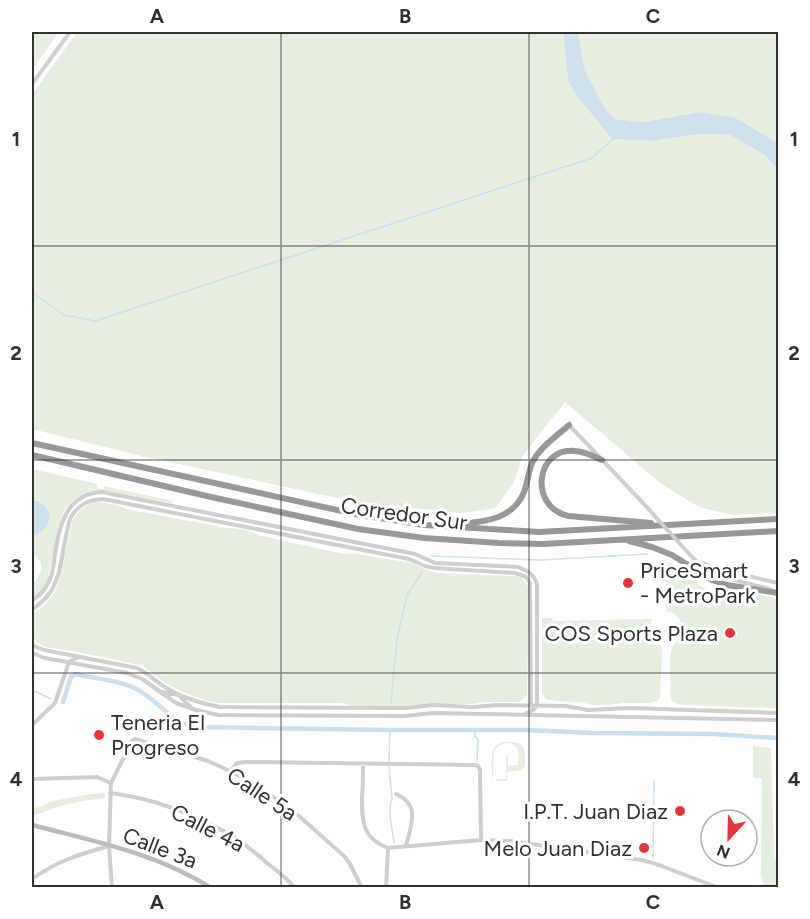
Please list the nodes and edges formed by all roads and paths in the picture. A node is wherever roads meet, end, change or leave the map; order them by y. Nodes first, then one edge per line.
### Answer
1 (70, 32) edge
2 (32, 84) edge
3 (569, 425) joint
4 (32, 443) edge
5 (32, 455) edge
6 (602, 460) junction
7 (778, 519) edge
8 (675, 525) junction
9 (437, 527) junction
10 (778, 531) edge
11 (620, 540) junction
12 (694, 559) junction
13 (778, 583) edge
14 (778, 592) edge
15 (32, 600) edge
16 (32, 610) edge
17 (32, 643) edge
18 (32, 653) edge
19 (60, 653) junction
20 (81, 657) junction
21 (69, 662) junction
22 (154, 688) junction
23 (179, 695) junction
24 (530, 705) junction
25 (537, 706) junction
26 (294, 707) junction
27 (196, 710) junction
28 (533, 710) junction
29 (778, 713) edge
30 (520, 714) junction
31 (276, 715) junction
32 (547, 715) junction
33 (313, 716) junction
34 (778, 720) edge
35 (32, 725) edge
36 (363, 764) junction
37 (230, 771) junction
38 (32, 779) edge
39 (111, 783) junction
40 (110, 793) junction
41 (396, 794) dead end
42 (32, 825) edge
43 (481, 840) junction
44 (109, 846) junction
45 (406, 846) junction
46 (388, 848) junction
47 (32, 879) edge
48 (386, 887) edge
49 (112, 888) edge
50 (211, 888) edge
51 (295, 888) edge
52 (362, 888) edge
53 (381, 888) edge
54 (408, 888) edge
55 (719, 888) edge

1 - 2 street
3 - 6 street
3 - 9 highway
4 - 9 highway, Corredor Sur
5 - 11 highway, Corredor Sur
6 - 8 highway
6 - 12 street, bridge
7 - 8 highway, Corredor Sur
8 - 9 highway, Corredor Sur
10 - 11 highway, Corredor Sur
11 - 14 highway
12 - 13 street
12 - 14 street
15 - 25 street
16 - 24 street
17 - 19 street
18 - 21 street
19 - 20 street
19 - 21 street
20 - 21 street
20 - 23 street
21 - 22 street
21 - 35 street
22 - 23 street
22 - 27 street
23 - 26 street
23 - 27 street
24 - 25 street
24 - 26 street
24 - 28 street
25 - 28 street
25 - 29 street
26 - 31 street
26 - 33 street
27 - 31 street
28 - 30 street
28 - 32 street
30 - 32 street
30 - 33 street
31 - 33 street
32 - 34 street
36 - 37 street
36 - 43 street
36 - 46 street
37 - 39 street, Calle 5a
37 - 52 street, Calle 5a
38 - 39 street
39 - 40 street
40 - 44 street
40 - 51 street, Calle 4a
41 - 45 street
42 - 44 street
43 - 45 street
43 - 55 street
44 - 47 street, Calle 3a
44 - 49 street
44 - 50 street, Calle 3a
45 - 46 street
46 - 48 street
48 - 53 street
48 - 54 street

